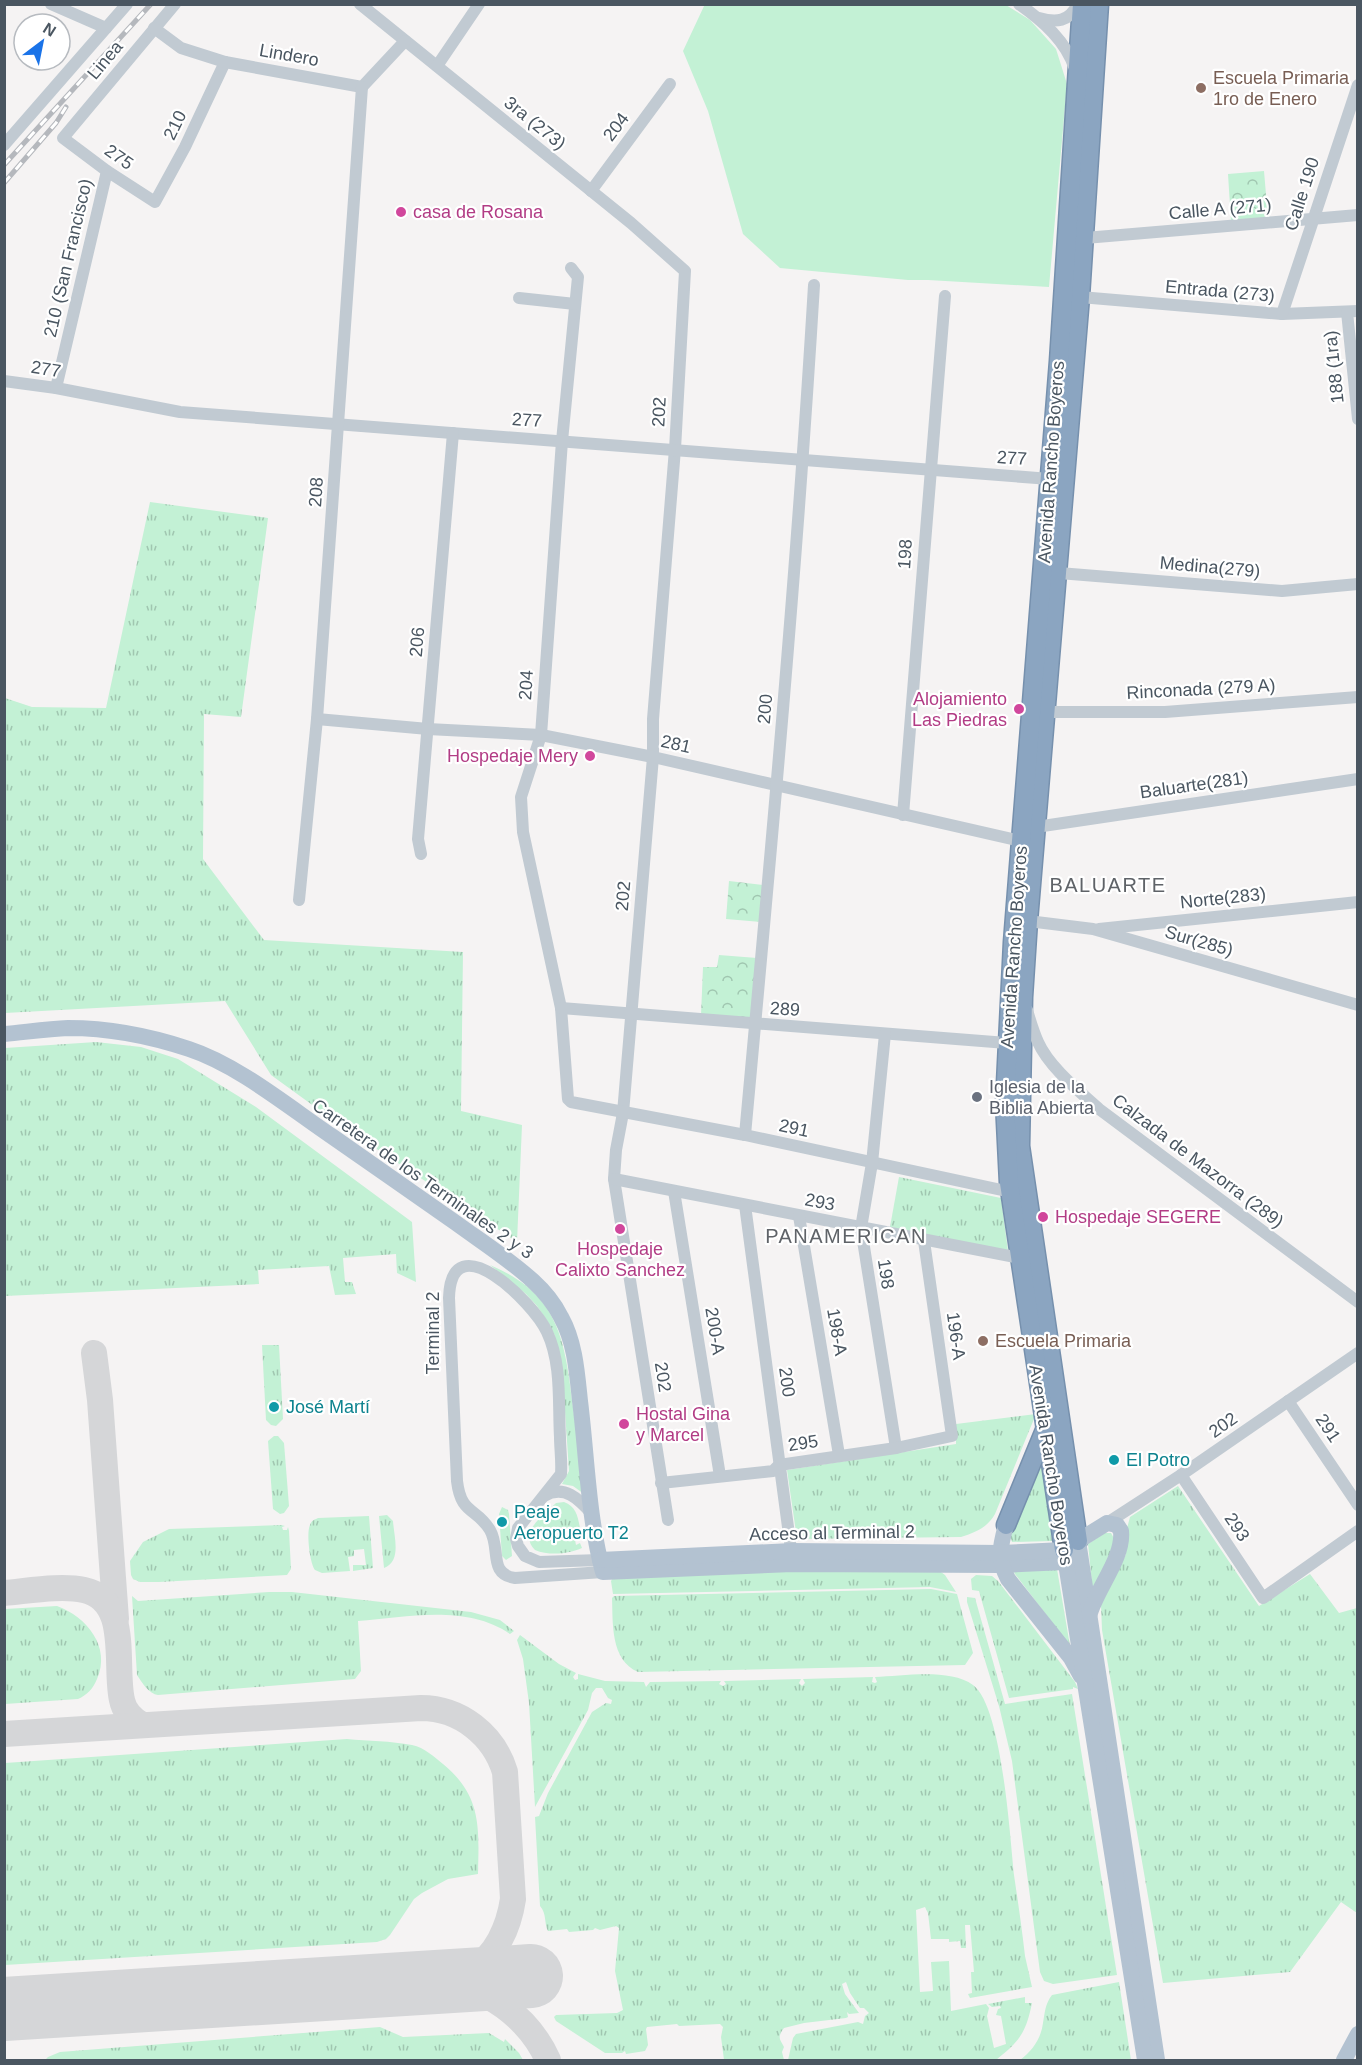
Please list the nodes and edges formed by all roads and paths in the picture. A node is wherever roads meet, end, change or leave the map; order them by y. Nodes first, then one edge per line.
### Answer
1 (51, 4) edge
2 (127, 4) edge
3 (176, 4) edge
4 (360, 4) edge
5 (479, 4) edge
6 (1019, 4) edge
7 (1080, 4) edge
8 (1099, 4) edge
9 (1037, 17) junction
10 (106, 28) junction
11 (154, 28) junction
12 (405, 41) junction
13 (225, 62) junction
14 (436, 66) junction
15 (670, 84) dead end
16 (1358, 85) edge
17 (1078, 86) junction
18 (362, 87) junction
19 (1352, 116) edge
20 (63, 138) joint
21 (6, 139) edge
22 (107, 171) junction
23 (591, 191) junction
24 (155, 202) joint
25 (1358, 215) edge
26 (1313, 219) junction
27 (1085, 238) junction
28 (571, 268) dead end
29 (685, 271) joint
30 (814, 285) dead end
31 (945, 296) dead end
32 (1080, 297) junction
33 (519, 298) dead end
34 (575, 304) junction
35 (1352, 312) edge
36 (1282, 314) junction
37 (4, 381) edge
38 (56, 388) junction
39 (1358, 419) edge
40 (338, 425) junction
41 (453, 433) junction
42 (562, 441) junction
43 (675, 449) junction
44 (803, 459) junction
45 (930, 469) junction
46 (1050, 479) junction
47 (1059, 573) junction
48 (1358, 584) edge
49 (1358, 696) edge
50 (1046, 712) junction
51 (317, 719) junction
52 (428, 729) junction
53 (541, 735) junction
54 (653, 757) junction
55 (1358, 779) edge
56 (777, 785) junction
57 (903, 815) junction
58 (1036, 827) junction
59 (1021, 841) junction
60 (421, 854) dead end
61 (299, 900) dead end
62 (1358, 902) edge
63 (1028, 921) junction
64 (1093, 929) junction
65 (1023, 997) junction
66 (1358, 1005) edge
67 (561, 1008) junction
68 (630, 1014) junction
69 (755, 1024) junction
70 (4, 1034) edge
71 (885, 1034) junction
72 (1007, 1043) junction
73 (569, 1101) joint
74 (623, 1113) junction
75 (745, 1135) junction
76 (872, 1163) junction
77 (614, 1179) junction
78 (674, 1191) junction
79 (1011, 1192) junction
80 (745, 1205) junction
81 (799, 1216) junction
82 (861, 1228) junction
83 (924, 1241) junction
84 (1020, 1258) junction
85 (1358, 1302) edge
86 (1358, 1353) edge
87 (1288, 1401) junction
88 (1046, 1429) junction
89 (952, 1436) joint
90 (896, 1448) junction
91 (839, 1455) junction
92 (780, 1465) junction
93 (1181, 1475) junction
94 (720, 1476) junction
95 (661, 1484) junction
96 (543, 1497) junction
97 (1358, 1505) edge
98 (592, 1515) junction
99 (668, 1520) dead end
100 (1006, 1525) junction
101 (1113, 1525) junction
102 (1358, 1531) edge
103 (1069, 1551) junction
104 (976, 1552) junction
105 (792, 1557) junction
106 (1001, 1559) junction
107 (602, 1566) junction
108 (1089, 1617) junction
109 (1087, 1687) junction
110 (1358, 2034) edge
111 (1145, 2061) edge
112 (1157, 2061) edge
113 (1344, 2061) edge

1 - 10 street
2 - 10 street, Linea
3 - 11 street, Linea
4 - 12 street, 3ra (273)
5 - 14 street
6 - 9 street
7 - 9 street
7 - 17 highway, Avenida Rancho Boyeros
8 - 27 highway, Avenida Rancho Boyeros
9 - 17 street
10 - 21 street, Linea
11 - 13 street, Lindero
11 - 20 street, Linea
12 - 14 street, 3ra (273)
12 - 18 street
13 - 18 street, Lindero
13 - 24 street, 210
14 - 23 street, 3ra (273)
15 - 23 street, 204
16 - 19 street, Calle 190
17 - 46 highway, Avenida Rancho Boyeros
18 - 40 street, 208
19 - 26 street, Calle 190
20 - 22 street, 275
22 - 24 street, 275
22 - 38 street, 210 (San Francisco)
23 - 29 street, 3ra (273)
25 - 26 street, Calle A (271)
26 - 27 street, Calle A (271)
26 - 36 street, Calle 190
27 - 32 highway, Avenida Rancho Boyeros
28 - 34 street, 204
29 - 43 street, 202
30 - 44 street, 200
31 - 45 street, 198
32 - 36 street, Entrada (273)
32 - 47 highway, Avenida Rancho Boyeros
33 - 34 street
34 - 42 street, 204
35 - 36 street, Entrada (273)
35 - 39 street, 188 (1ra)
37 - 38 street, 277
38 - 40 street, 277
40 - 41 street, 277
40 - 51 street, 208
41 - 42 street, 277
41 - 52 street, 206
42 - 43 street, 277
42 - 53 street, 204
43 - 44 street, 277
43 - 54 street, 202
44 - 45 street, 277
44 - 56 street, 200
45 - 46 street, 277
45 - 57 street, 198
46 - 59 highway, Avenida Rancho Boyeros
47 - 48 street, Medina(279)
47 - 50 highway, Avenida Rancho Boyeros
49 - 50 street, Rinconada (279 A)
50 - 58 highway, Avenida Rancho Boyeros
51 - 52 street, 281
51 - 61 street, 208
52 - 53 street, 281
52 - 60 street, 206
53 - 54 street, 281
53 - 67 street, 204
54 - 56 street, 281
54 - 68 street, 202
55 - 58 street, Baluarte(281)
56 - 57 street, 281
56 - 69 street, 200
57 - 59 street, 281
58 - 63 highway, Avenida Rancho Boyeros
59 - 72 highway, Avenida Rancho Boyeros
62 - 64 street, Norte(283)
63 - 64 street, Sur(285)
63 - 65 highway, Avenida Rancho Boyeros
64 - 66 street, Sur(285)
65 - 85 street, Calzada de Mazorra (289)
65 - 103 highway, Avenida Rancho Boyeros
67 - 68 street, 289
67 - 73 street, 204
68 - 69 street, 289
68 - 74 street, 202
69 - 71 street, 289
69 - 75 street, 200
70 - 98 main road, Carretera de los Terminales 2 y 3
71 - 72 street, 289
71 - 76 street, 198
72 - 79 highway, Avenida Rancho Boyeros
73 - 74 street, 291
74 - 75 street, 291
74 - 77 street, 202
75 - 76 street, 291
76 - 79 street, 291
76 - 82 street, 198
77 - 78 street, 293
77 - 95 street, 202
78 - 80 street, 293
78 - 94 street, 200-A
79 - 84 highway, Avenida Rancho Boyeros
80 - 81 street, 293
80 - 92 street, 200
81 - 82 street, 293
81 - 91 street, 198-A
82 - 83 street, 293
82 - 90 street, 198
83 - 84 street, 293
83 - 89 street, 196-A
84 - 88 highway, Avenida Rancho Boyeros
86 - 87 street, 202
87 - 93 street, 202
87 - 97 street, 291
88 - 100 highway
88 - 103 highway, Avenida Rancho Boyeros
89 - 90 street, 295
90 - 91 street, 295
91 - 92 street, 295
92 - 94 street, 295
92 - 105 street, 200
93 - 101 street, 202
93 - 102 street, 293
94 - 95 street, 295
95 - 99 street, 202
96 - 98 street
96 - 107 street, Terminal 2
96 - 107 street, Terminal 2
98 - 107 main road, Carretera de los Terminales 2 y 3
100 - 104 main road
100 - 106 main road
101 - 103 main road
101 - 108 main road
103 - 106 main road, Acceso al Terminal 2
103 - 108 main road, Avenida Rancho Boyeros
103 - 109 main road, Avenida Rancho Boyeros
104 - 105 main road, Acceso al Terminal 2
104 - 106 main road, Acceso al Terminal 2
105 - 106 main road, Acceso al Terminal 2
105 - 107 main road, Acceso al Terminal 2
106 - 109 main road
108 - 112 main road, Avenida Rancho Boyeros
109 - 111 main road, Avenida Rancho Boyeros
110 - 113 main road

